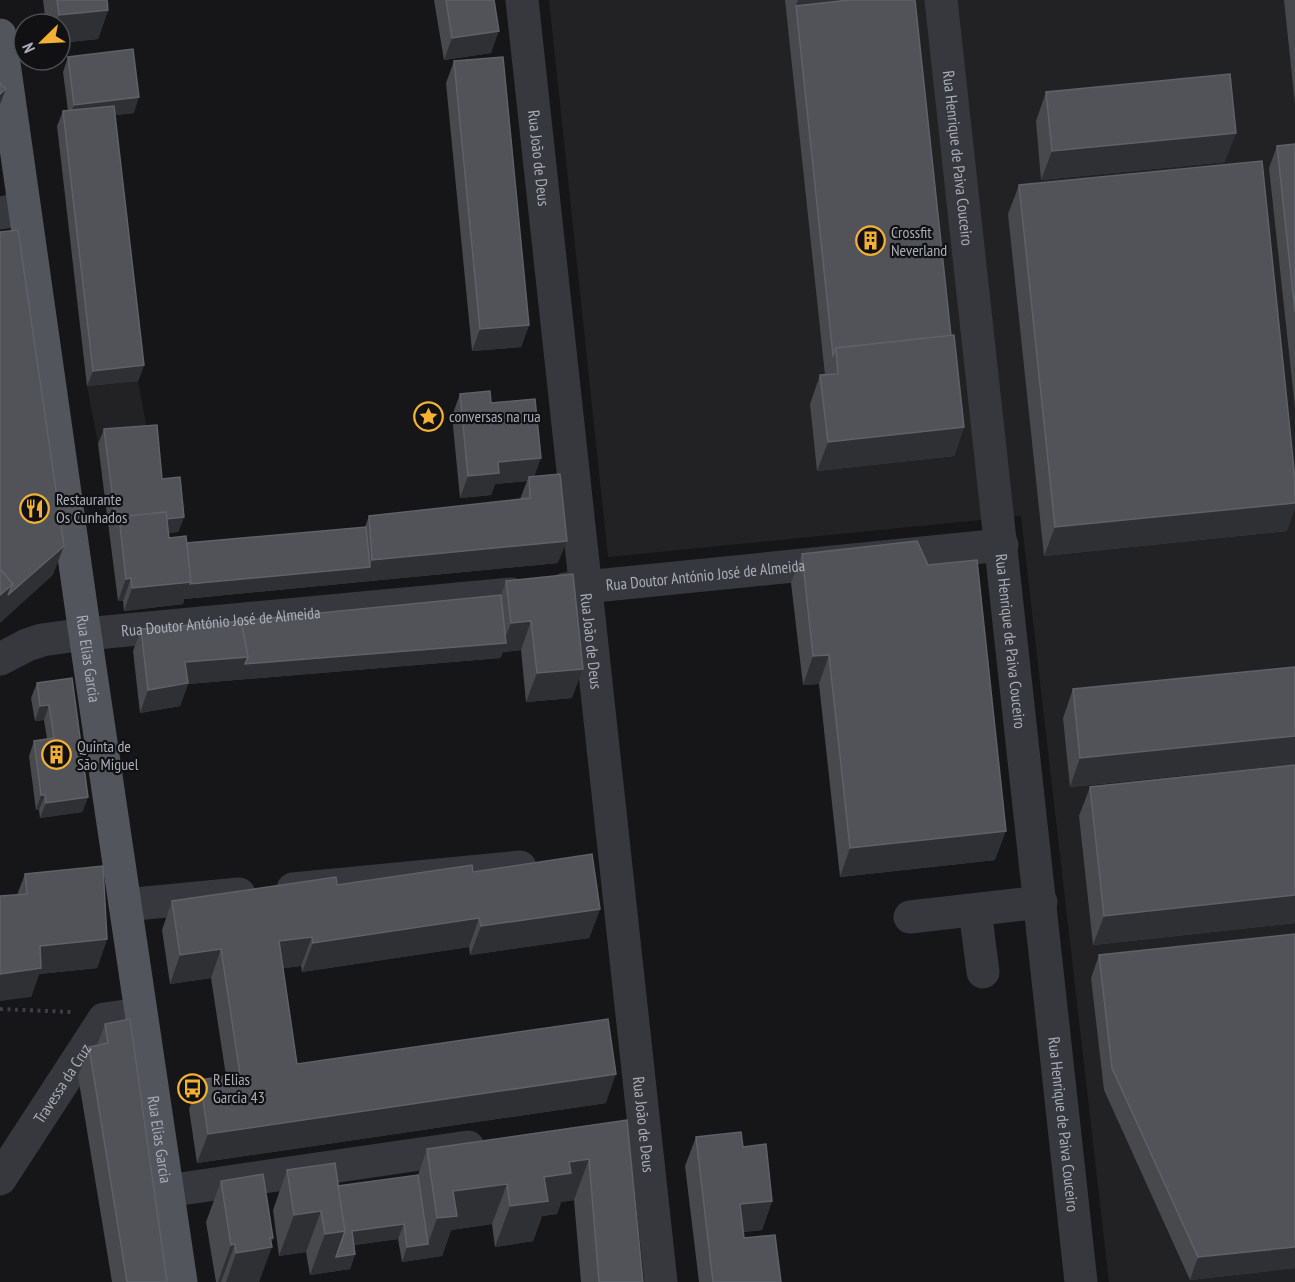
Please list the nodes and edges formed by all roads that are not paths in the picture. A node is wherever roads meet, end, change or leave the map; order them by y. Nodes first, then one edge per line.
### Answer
1 (522, 0) edge
2 (941, 0) edge
3 (0, 35) edge
4 (12, 211) edge
5 (1002, 545) junction
6 (587, 587) junction
7 (85, 634) junction
8 (0, 659) edge
9 (547, 865) edge
10 (1041, 902) junction
11 (125, 905) junction
12 (975, 910) junction
13 (910, 917) dead end
14 (982, 972) dead end
15 (140, 1014) junction
16 (645, 1121) junction
17 (612, 1126) edge
18 (495, 1143) edge
19 (0, 1179) edge
20 (167, 1191) junction
21 (181, 1282) edge
22 (661, 1282) edge
23 (1082, 1282) edge

1 - 6 street, Rua João de Deus
2 - 5 street, Rua Henrique de Paiva Couceiro
3 - 4 main road, Rua Elias Garcia
4 - 7 main road, Rua Elias Garcia
5 - 6 street, Rua Doutor António José de Almeida
5 - 10 street, Rua Henrique de Paiva Couceiro
6 - 7 street, Rua Doutor António José de Almeida
6 - 16 street, Rua João de Deus
7 - 8 street, Rua Doutor António José de Almeida
7 - 11 main road, Rua Elias Garcia
9 - 11 street
10 - 12 street
10 - 23 street, Rua Henrique de Paiva Couceiro
11 - 15 main road, Rua Elias Garcia
12 - 13 street
12 - 14 street
15 - 19 street, Travessa da Cruz
15 - 20 main road, Rua Elias Garcia
16 - 17 street
16 - 22 street, Rua João de Deus
18 - 20 street
20 - 21 main road, Rua Elias Garcia

